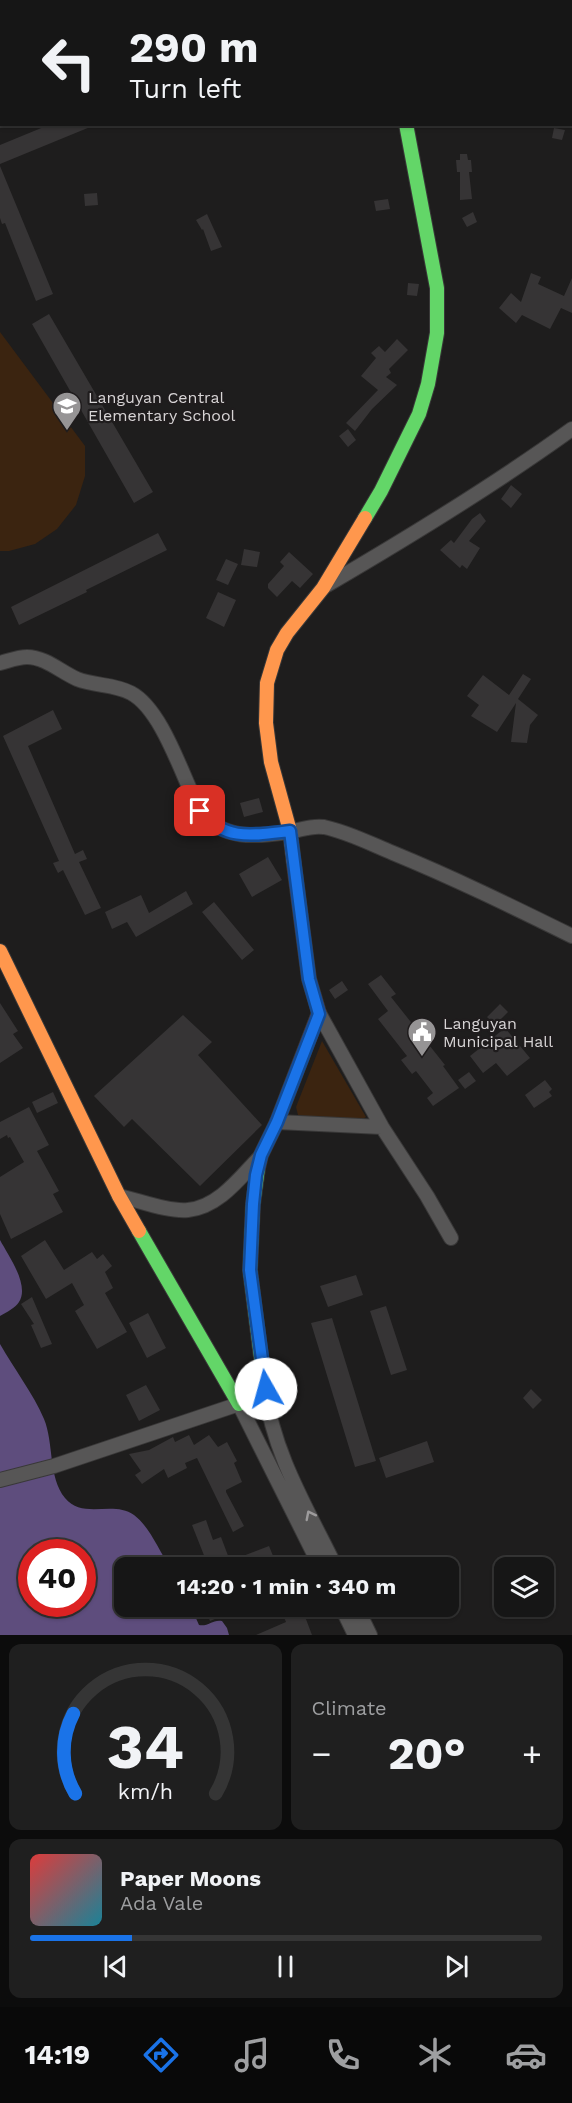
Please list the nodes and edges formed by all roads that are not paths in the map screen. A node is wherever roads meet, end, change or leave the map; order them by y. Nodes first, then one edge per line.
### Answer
1 (406, 126) edge
2 (572, 429) edge
3 (323, 588) junction
4 (0, 663) edge
5 (290, 831) junction
6 (572, 936) edge
7 (0, 951) edge
8 (319, 1014) junction
9 (277, 1122) junction
10 (382, 1127) junction
11 (261, 1155) junction
12 (119, 1196) junction
13 (451, 1238) dead end
14 (266, 1389) junction
15 (239, 1404) junction
16 (276, 1461) junction
17 (0, 1480) edge
18 (316, 1557) edge
19 (330, 1557) edge
20 (346, 1617) edge
21 (361, 1617) edge
22 (355, 1635) edge
23 (370, 1635) edge

1 - 3 street
2 - 3 street
3 - 5 street
4 - 5 street
5 - 6 street
5 - 8 street
7 - 12 street
8 - 9 street
8 - 10 street
9 - 10 street
9 - 11 street
10 - 13 street
11 - 12 street
11 - 14 street
12 - 15 street
14 - 15 street
14 - 16 street
15 - 16 street
15 - 17 street
16 - 18 street
19 -> 16 street
20 - 22 street
21 - 23 street

